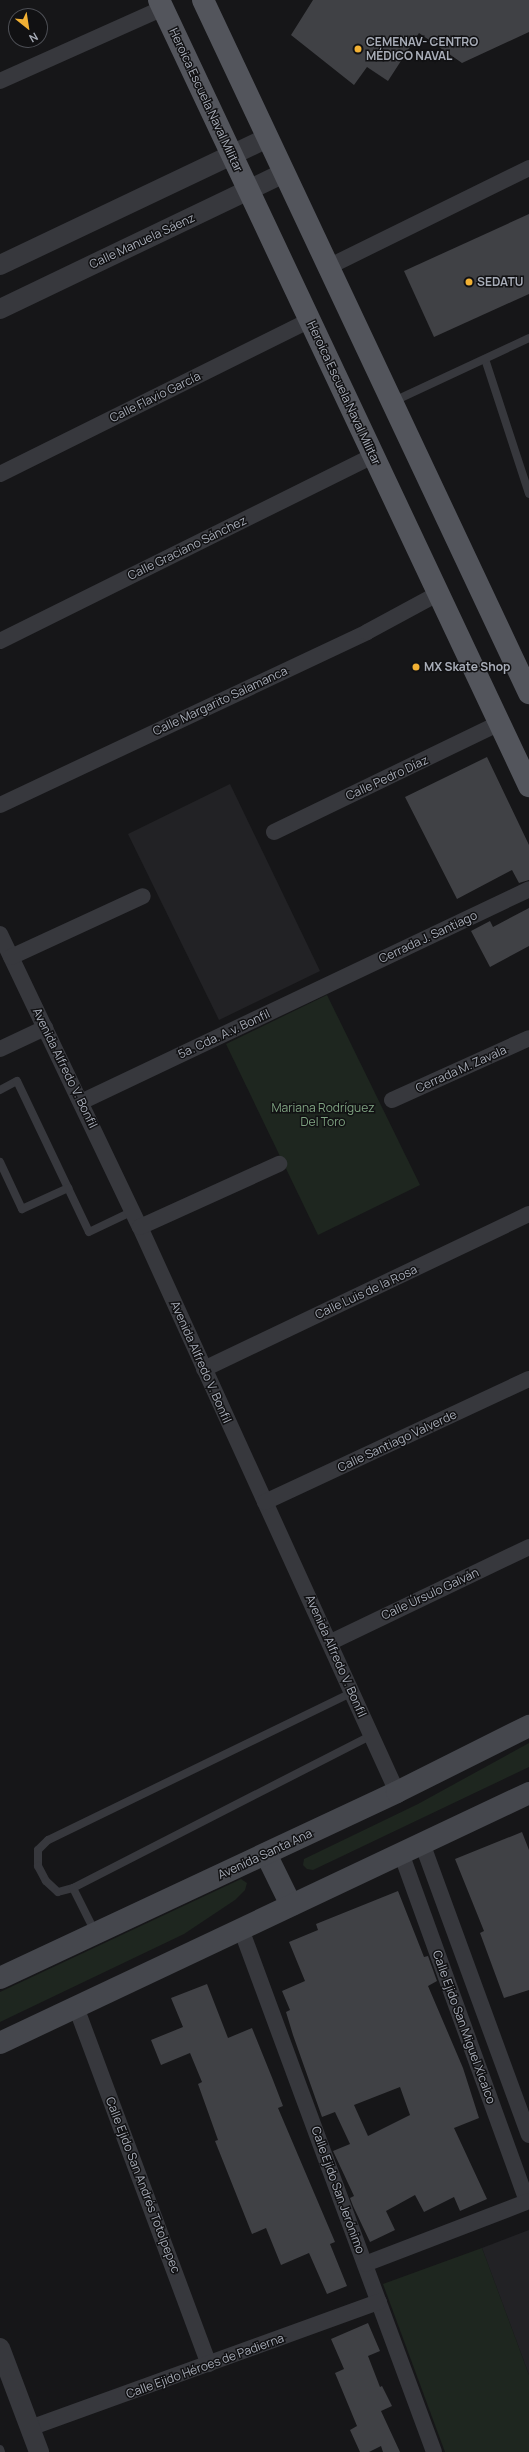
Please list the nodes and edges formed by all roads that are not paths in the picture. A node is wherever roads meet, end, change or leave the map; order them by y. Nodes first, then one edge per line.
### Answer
1 (203, 0) edge
2 (161, 4) edge
3 (0, 81) edge
4 (267, 138) junction
5 (232, 154) junction
6 (529, 168) edge
7 (284, 174) junction
8 (249, 191) junction
9 (0, 265) edge
10 (328, 267) junction
11 (0, 309) edge
12 (310, 320) junction
13 (529, 338) edge
14 (485, 359) junction
15 (392, 402) junction
16 (374, 456) junction
17 (0, 474) edge
18 (529, 494) edge
19 (439, 593) junction
20 (0, 641) edge
21 (529, 693) edge
22 (500, 723) junction
23 (529, 786) edge
24 (0, 805) edge
25 (274, 832) dead end
26 (529, 889) edge
27 (144, 896) dead end
28 (0, 934) edge
29 (11, 957) junction
30 (326, 986) joint
31 (45, 1028) junction
32 (529, 1038) edge
33 (0, 1049) edge
34 (0, 1090) edge
35 (392, 1100) dead end
36 (81, 1102) junction
37 (0, 1162) edge
38 (279, 1164) dead end
39 (68, 1188) junction
40 (133, 1211) junction
41 (529, 1214) edge
42 (140, 1227) junction
43 (204, 1369) junction
44 (529, 1379) edge
45 (264, 1502) junction
46 (529, 1547) edge
47 (331, 1642) junction
48 (353, 1692) junction
49 (529, 1726) edge
50 (372, 1735) junction
51 (397, 1792) junction
52 (529, 1792) edge
53 (422, 1843) junction
54 (401, 1853) junction
55 (266, 1854) junction
56 (73, 1888) junction
57 (291, 1905) junction
58 (241, 1929) junction
59 (96, 1932) junction
60 (0, 1978) edge
61 (76, 2007) junction
62 (0, 2043) edge
63 (529, 2135) edge
64 (528, 2201) edge
65 (365, 2264) junction
66 (379, 2302) junction
67 (0, 2348) edge
68 (209, 2364) junction
69 (30, 2428) junction
70 (0, 2448) edge
71 (1, 2452) edge
72 (39, 2452) edge
73 (434, 2452) edge

1 - 4 main road
2 - 3 street
2 - 5 main road, Heroica Escuela Naval Militar
4 - 5 street
4 - 7 main road
5 - 8 main road, Heroica Escuela Naval Militar
5 - 9 street
6 - 10 street
7 - 8 street, Calle Manuela Sáenz
7 - 10 main road
8 - 11 street, Calle Manuela Sáenz
8 - 12 main road, Heroica Escuela Naval Militar
10 - 15 main road
12 - 16 main road, Heroica Escuela Naval Militar
12 - 17 street, Calle Flavio García
13 - 14 lane
14 - 15 lane
14 - 18 lane
15 - 21 main road
16 - 19 main road, Heroica Escuela Naval Militar
16 - 20 street, Calle Graciano Sánchez
19 - 22 main road, Heroica Escuela Naval Militar
19 - 24 street, Calle Margarito Salamanca
22 - 23 main road, Heroica Escuela Naval Militar
22 - 25 street, Calle Pedro Díaz
26 - 30 street, Cerrada J. Santiago
27 - 29 street
28 - 29 street, Avenida Alfredo V. Bonfil
29 - 31 street, Avenida Alfredo V. Bonfil
30 - 36 street, 5a. Cda. A.v. Bonfil
31 - 33 street
31 - 36 street, Avenida Alfredo V. Bonfil
32 - 35 street, Cerrada M. Zavala
34 - 39 lane
36 - 40 street, Avenida Alfredo V. Bonfil
37 - 39 lane
38 - 42 street
39 - 40 lane
40 - 42 street, Avenida Alfredo V. Bonfil
41 - 43 street, Calle Luis de la Rosa
42 - 43 street, Avenida Alfredo V. Bonfil
43 - 45 street, Avenida Alfredo V. Bonfil
44 - 45 street, Calle Santiago Valverde
45 - 47 street, Avenida Alfredo V. Bonfil
46 - 47 street, Calle Úrsulo Galván
47 - 48 street, Avenida Alfredo V. Bonfil
48 - 50 street, Avenida Alfredo V. Bonfil
48 - 56 lane
49 - 51 main road, Avenida Santa Ana
50 - 51 street, Avenida Alfredo V. Bonfil
50 - 56 lane
51 - 55 main road, Avenida Santa Ana
52 - 53 main road
53 - 54 main road
53 - 63 street, Calle Ejido San Miguel Xicalco
54 - 57 main road
54 - 64 street, Calle Ejido San Miguel Xicalco
55 - 57 main road
55 - 59 main road, Avenida Santa Ana
56 - 59 lane
57 - 58 main road
58 - 61 main road
58 - 65 street, Calle Ejido San Jerónimo
59 - 60 main road, Avenida Santa Ana
61 - 62 main road
61 - 68 street, Calle Ejido San Andrés Totolpepec
64 - 65 street
65 - 66 street, Calle Ejido San Jerónimo
66 - 68 street, Calle Ejido Héroes de Padierna
66 - 73 street, Calle Ejido San Jerónimo
67 - 69 street
68 - 69 street, Calle Ejido Héroes de Padierna
69 - 72 street
70 - 71 lane

